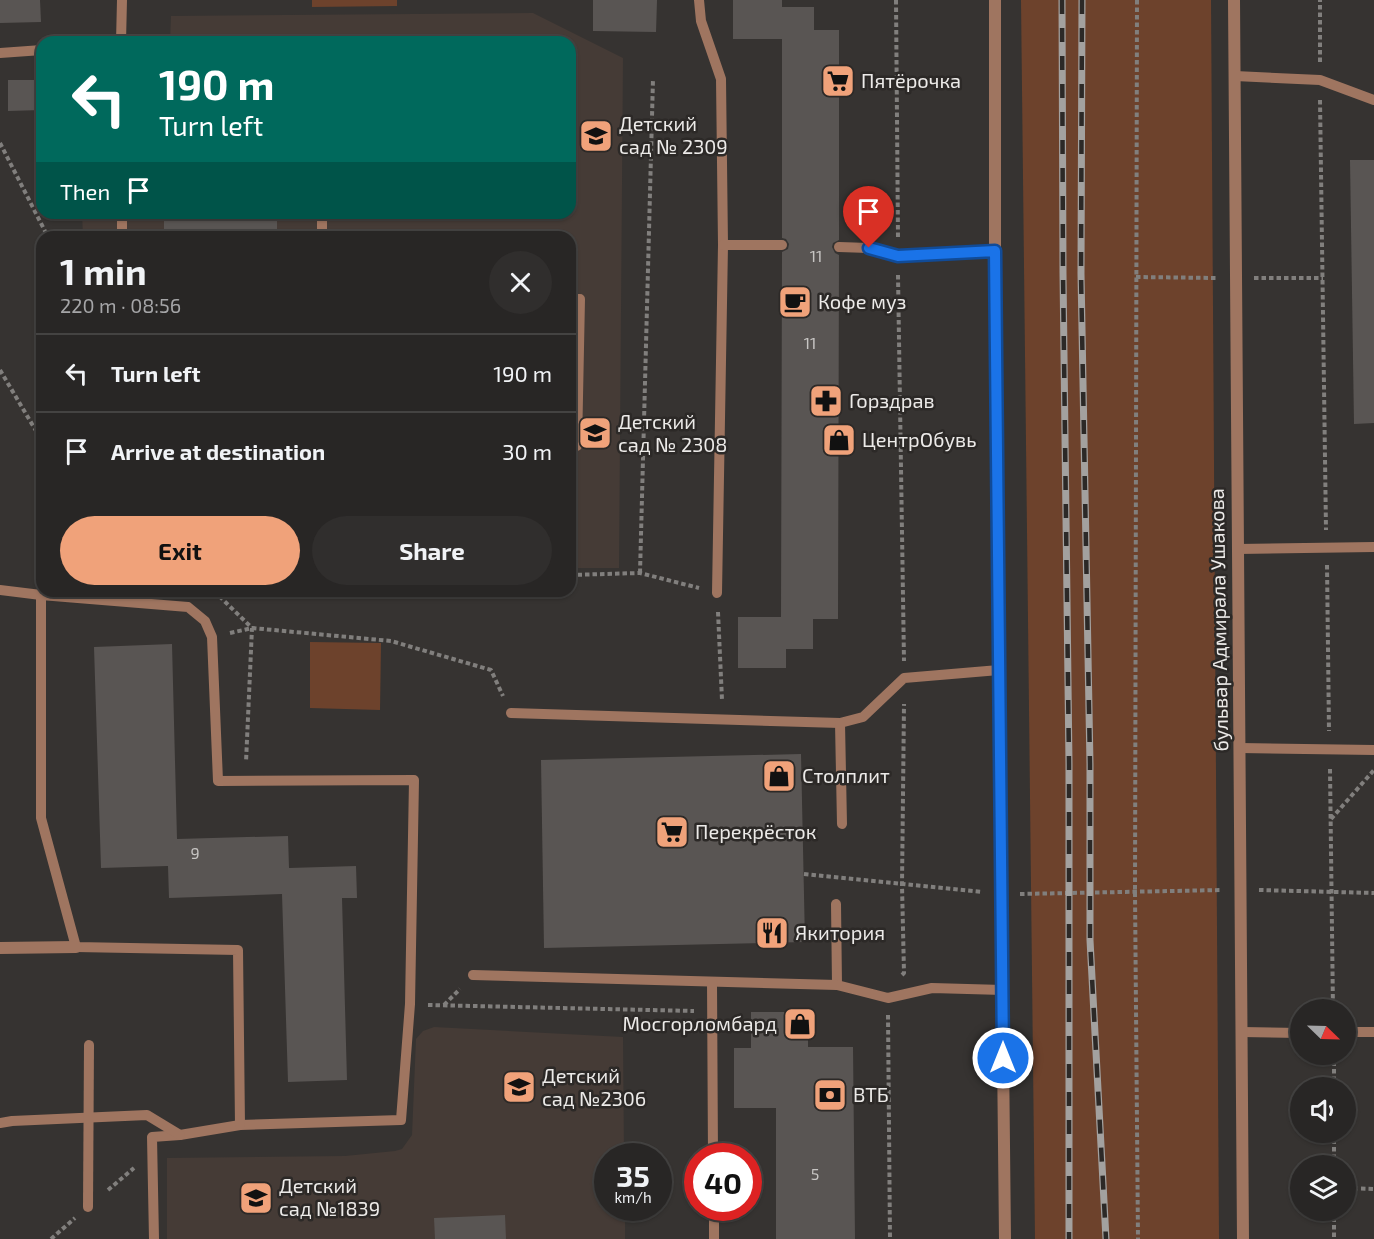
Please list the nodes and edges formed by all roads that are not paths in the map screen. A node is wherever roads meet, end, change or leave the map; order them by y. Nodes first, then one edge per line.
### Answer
1 (122, 0) edge
2 (699, 0) edge
3 (995, 0) edge
4 (1234, 0) edge
5 (122, 36) edge
6 (36, 50) edge
7 (0, 53) edge
8 (1235, 76) junction
9 (1374, 100) edge
10 (723, 245) junction
11 (782, 245) dead end
12 (839, 247) dead end
13 (995, 251) junction
14 (576, 299) edge
15 (576, 446) edge
16 (1374, 547) edge
17 (1238, 549) junction
18 (0, 591) edge
19 (717, 593) road end
20 (36, 595) edge
21 (41, 597) edge
22 (66, 597) edge
23 (999, 670) junction
24 (511, 713) road end
25 (840, 723) junction
26 (1240, 748) junction
27 (1374, 750) edge
28 (842, 824) dead end
29 (836, 904) dead end
30 (76, 947) junction
31 (0, 948) edge
32 (473, 975) dead end
33 (712, 982) junction
34 (837, 986) junction
35 (1003, 990) junction
36 (1242, 1032) junction
37 (1356, 1032) edge
38 (1374, 1032) edge
39 (1290, 1033) edge
40 (89, 1045) dead end
41 (88, 1118) junction
42 (0, 1123) edge
43 (240, 1125) junction
44 (180, 1135) junction
45 (713, 1143) edge
46 (88, 1207) dead end
47 (714, 1221) edge
48 (154, 1239) edge
49 (714, 1239) edge
50 (1005, 1239) edge
51 (1243, 1239) edge

1 - 5 lane
2 - 10 lane
3 - 13 street
4 - 8 street, бульвар Адмирала Ушакова
6 - 7 lane
8 - 9 lane
8 - 17 street, бульвар Адмирала Ушакова
10 - 11 lane
10 - 19 lane
12 - 13 lane
13 - 23 street
14 - 15 lane
16 - 17 lane
17 - 26 street, бульвар Адмирала Ушакова
18 - 20 lane
21 - 30 lane
22 - 43 lane
23 - 25 lane
23 - 35 street
24 - 25 lane
25 - 28 lane
26 - 27 lane
26 - 36 street, бульвар Адмирала Ушакова
29 - 34 lane
30 - 31 street
30 - 43 lane
32 - 33 lane
33 - 34 lane
33 - 45 lane
34 - 35 lane
35 - 50 street
36 - 39 lane
36 - 51 street, бульвар Адмирала Ушакова
37 - 38 lane
40 - 41 lane
41 - 42 lane
41 - 44 lane
41 - 46 lane
43 - 44 lane
44 - 48 lane
47 - 49 lane

